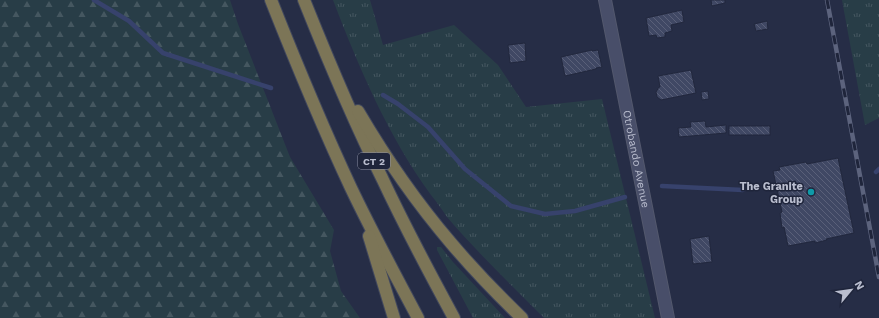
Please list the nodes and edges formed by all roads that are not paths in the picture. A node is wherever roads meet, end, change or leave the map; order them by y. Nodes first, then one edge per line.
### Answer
1 (271, 0) edge
2 (304, 0) edge
3 (605, 0) edge
4 (328, 59) junction
5 (359, 204) junction
6 (394, 318) edge
7 (418, 318) edge
8 (454, 318) edge
9 (522, 318) edge
10 (668, 318) edge

1 - 5 highway, CT 2
2 - 4 highway, CT 2
3 - 10 street, Otrobando Avenue
4 - 8 highway, CT 2
4 - 9 highway
5 - 6 highway
5 - 7 highway, CT 2

